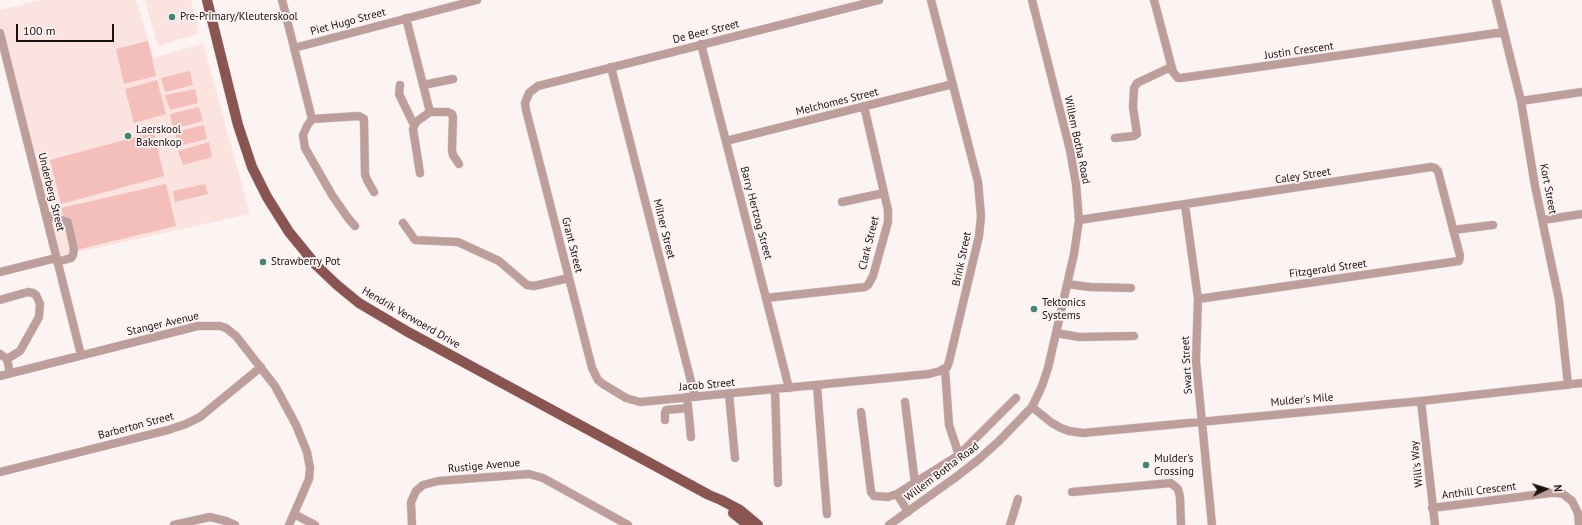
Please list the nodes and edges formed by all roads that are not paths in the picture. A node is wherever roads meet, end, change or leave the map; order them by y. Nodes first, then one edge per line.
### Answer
1 (282, 0) edge
2 (477, 0) edge
3 (879, 0) edge
4 (931, 0) edge
5 (1032, 0) edge
6 (1154, 0) edge
7 (1496, 0) edge
8 (206, 2) edge
9 (406, 18) junction
10 (1504, 32) junction
11 (0, 33) edge
12 (701, 44) junction
13 (294, 48) junction
14 (610, 67) junction
15 (1171, 67) junction
16 (453, 78) dead end
17 (953, 84) junction
18 (400, 85) dead end
19 (423, 85) junction
20 (538, 86) joint
21 (1582, 92) edge
22 (1521, 101) junction
23 (864, 106) junction
24 (430, 112) junction
25 (312, 119) junction
26 (414, 125) junction
27 (1115, 138) dead end
28 (726, 141) junction
29 (459, 164) dead end
30 (420, 173) dead end
31 (374, 192) dead end
32 (884, 193) junction
33 (842, 202) dead end
34 (1185, 205) junction
35 (1582, 214) edge
36 (46, 215) junction
37 (1079, 220) junction
38 (1542, 220) junction
39 (403, 223) dead end
40 (1492, 225) dead end
41 (355, 226) dead end
42 (1453, 230) junction
43 (57, 260) junction
44 (1460, 260) joint
45 (0, 272) edge
46 (569, 278) junction
47 (1067, 284) junction
48 (1130, 288) dead end
49 (766, 298) junction
50 (1198, 299) junction
51 (0, 300) edge
52 (1056, 333) junction
53 (1134, 336) dead end
54 (0, 354) edge
55 (81, 355) junction
56 (7, 359) junction
57 (261, 367) junction
58 (945, 369) junction
59 (10, 373) junction
60 (0, 376) edge
61 (1582, 383) edge
62 (1568, 385) junction
63 (817, 386) junction
64 (789, 388) junction
65 (774, 390) junction
66 (729, 394) junction
67 (687, 397) junction
68 (695, 397) junction
69 (626, 398) joint
70 (1016, 398) dead end
71 (1422, 401) junction
72 (905, 402) dead end
73 (1032, 407) junction
74 (688, 408) junction
75 (861, 412) dead end
76 (665, 420) dead end
77 (1202, 420) junction
78 (691, 437) dead end
79 (959, 455) junction
80 (735, 458) dead end
81 (0, 472) edge
82 (778, 483) dead end
83 (915, 483) junction
84 (1072, 492) dead end
85 (897, 494) junction
86 (709, 495) junction
87 (1018, 498) dead end
88 (1432, 508) junction
89 (908, 512) junction
90 (294, 514) junction
91 (827, 514) dead end
92 (174, 525) edge
93 (235, 525) edge
94 (289, 525) edge
95 (315, 525) edge
96 (412, 525) edge
97 (628, 525) edge
98 (748, 525) edge
99 (758, 525) edge
100 (889, 525) edge
101 (1009, 525) edge
102 (1181, 525) edge
103 (1212, 525) edge
104 (1435, 525) edge
105 (1579, 525) edge

1 - 13 street
2 - 9 street, Piet Hugo Street
3 - 12 street, De Beer Street
4 - 17 street, Brink Street
5 - 37 street, Willem Botha Road
6 - 15 street
7 - 10 street, Kort Street
8 - 86 main road, Hendrik Verwoerd Drive
9 - 13 street, Piet Hugo Street
9 - 19 street
10 - 15 street, Justin Crescent
10 - 22 street, Kort Street
11 - 36 street, Underberg Street
12 - 14 street, De Beer Street
12 - 28 street, Barry Hertzog Street
13 - 25 street
14 - 20 street, De Beer Street
14 - 68 street, Milner Street
15 - 27 street
16 - 19 street
17 - 23 street, Melchomes Street
17 - 58 street, Brink Street
18 - 26 street
19 - 24 street
20 - 46 street, Grant Street
21 - 22 street
22 - 38 street, Kort Street
23 - 28 street, Melchomes Street
23 - 32 street, Clark Street
24 - 26 street
24 - 29 street
25 - 31 street
25 - 41 street
26 - 30 street
28 - 49 street, Barry Hertzog Street
32 - 33 street
32 - 49 street, Clark Street
34 - 37 street, Caley Street
34 - 42 street, Caley Street
34 - 50 street, Swart Street
35 - 38 street
36 - 43 street, Underberg Street
36 - 43 street
37 - 47 street, Willem Botha Road
38 - 62 street, Kort Street
39 - 46 street
40 - 42 street
42 - 44 street, Caley Street
43 - 45 street
43 - 55 street, Underberg Street
44 - 50 street, Fitzgerald Street
46 - 69 street, Grant Street
47 - 48 street
47 - 52 street, Willem Botha Road
49 - 64 street, Barry Hertzog Street
50 - 77 street, Swart Street
51 - 56 street
52 - 53 street
52 - 73 street, Willem Botha Road
54 - 56 street
55 - 57 street, Stanger Avenue
55 - 59 street, Stanger Avenue
56 - 59 street
57 - 81 street, Barberton Street
57 - 90 street, Stanger Avenue
58 - 63 street
58 - 79 street
59 - 60 street, Stanger Avenue
61 - 62 street, Mulder's Mile
62 - 71 street, Mulder's Mile
63 - 64 street
63 - 91 street
64 - 65 street, Jacob Street
65 - 66 street, Jacob Street
65 - 82 street
66 - 68 street, Jacob Street
66 - 80 street
67 - 68 street, Jacob Street
67 - 69 street, Jacob Street
67 - 74 street
70 - 79 street
71 - 77 street, Mulder's Mile
71 - 88 street, Will's Way
72 - 83 street
73 - 77 street, Mulder's Mile
73 - 89 street, Willem Botha Road
74 - 76 street
74 - 78 street
75 - 85 street
77 - 103 street, Swart Street
79 - 83 street
83 - 85 street
84 - 102 street
85 - 89 street
86 - 98 main road, Hendrik Verwoerd Drive
86 - 99 main road, Hendrik Verwoerd Drive
87 - 101 street
88 - 104 street, Will's Way
88 - 105 street, Anthill Crescent
89 - 100 street, Willem Botha Road
90 - 94 street, Stanger Avenue
90 - 95 street
92 - 93 street
96 - 97 street, Rustige Avenue

